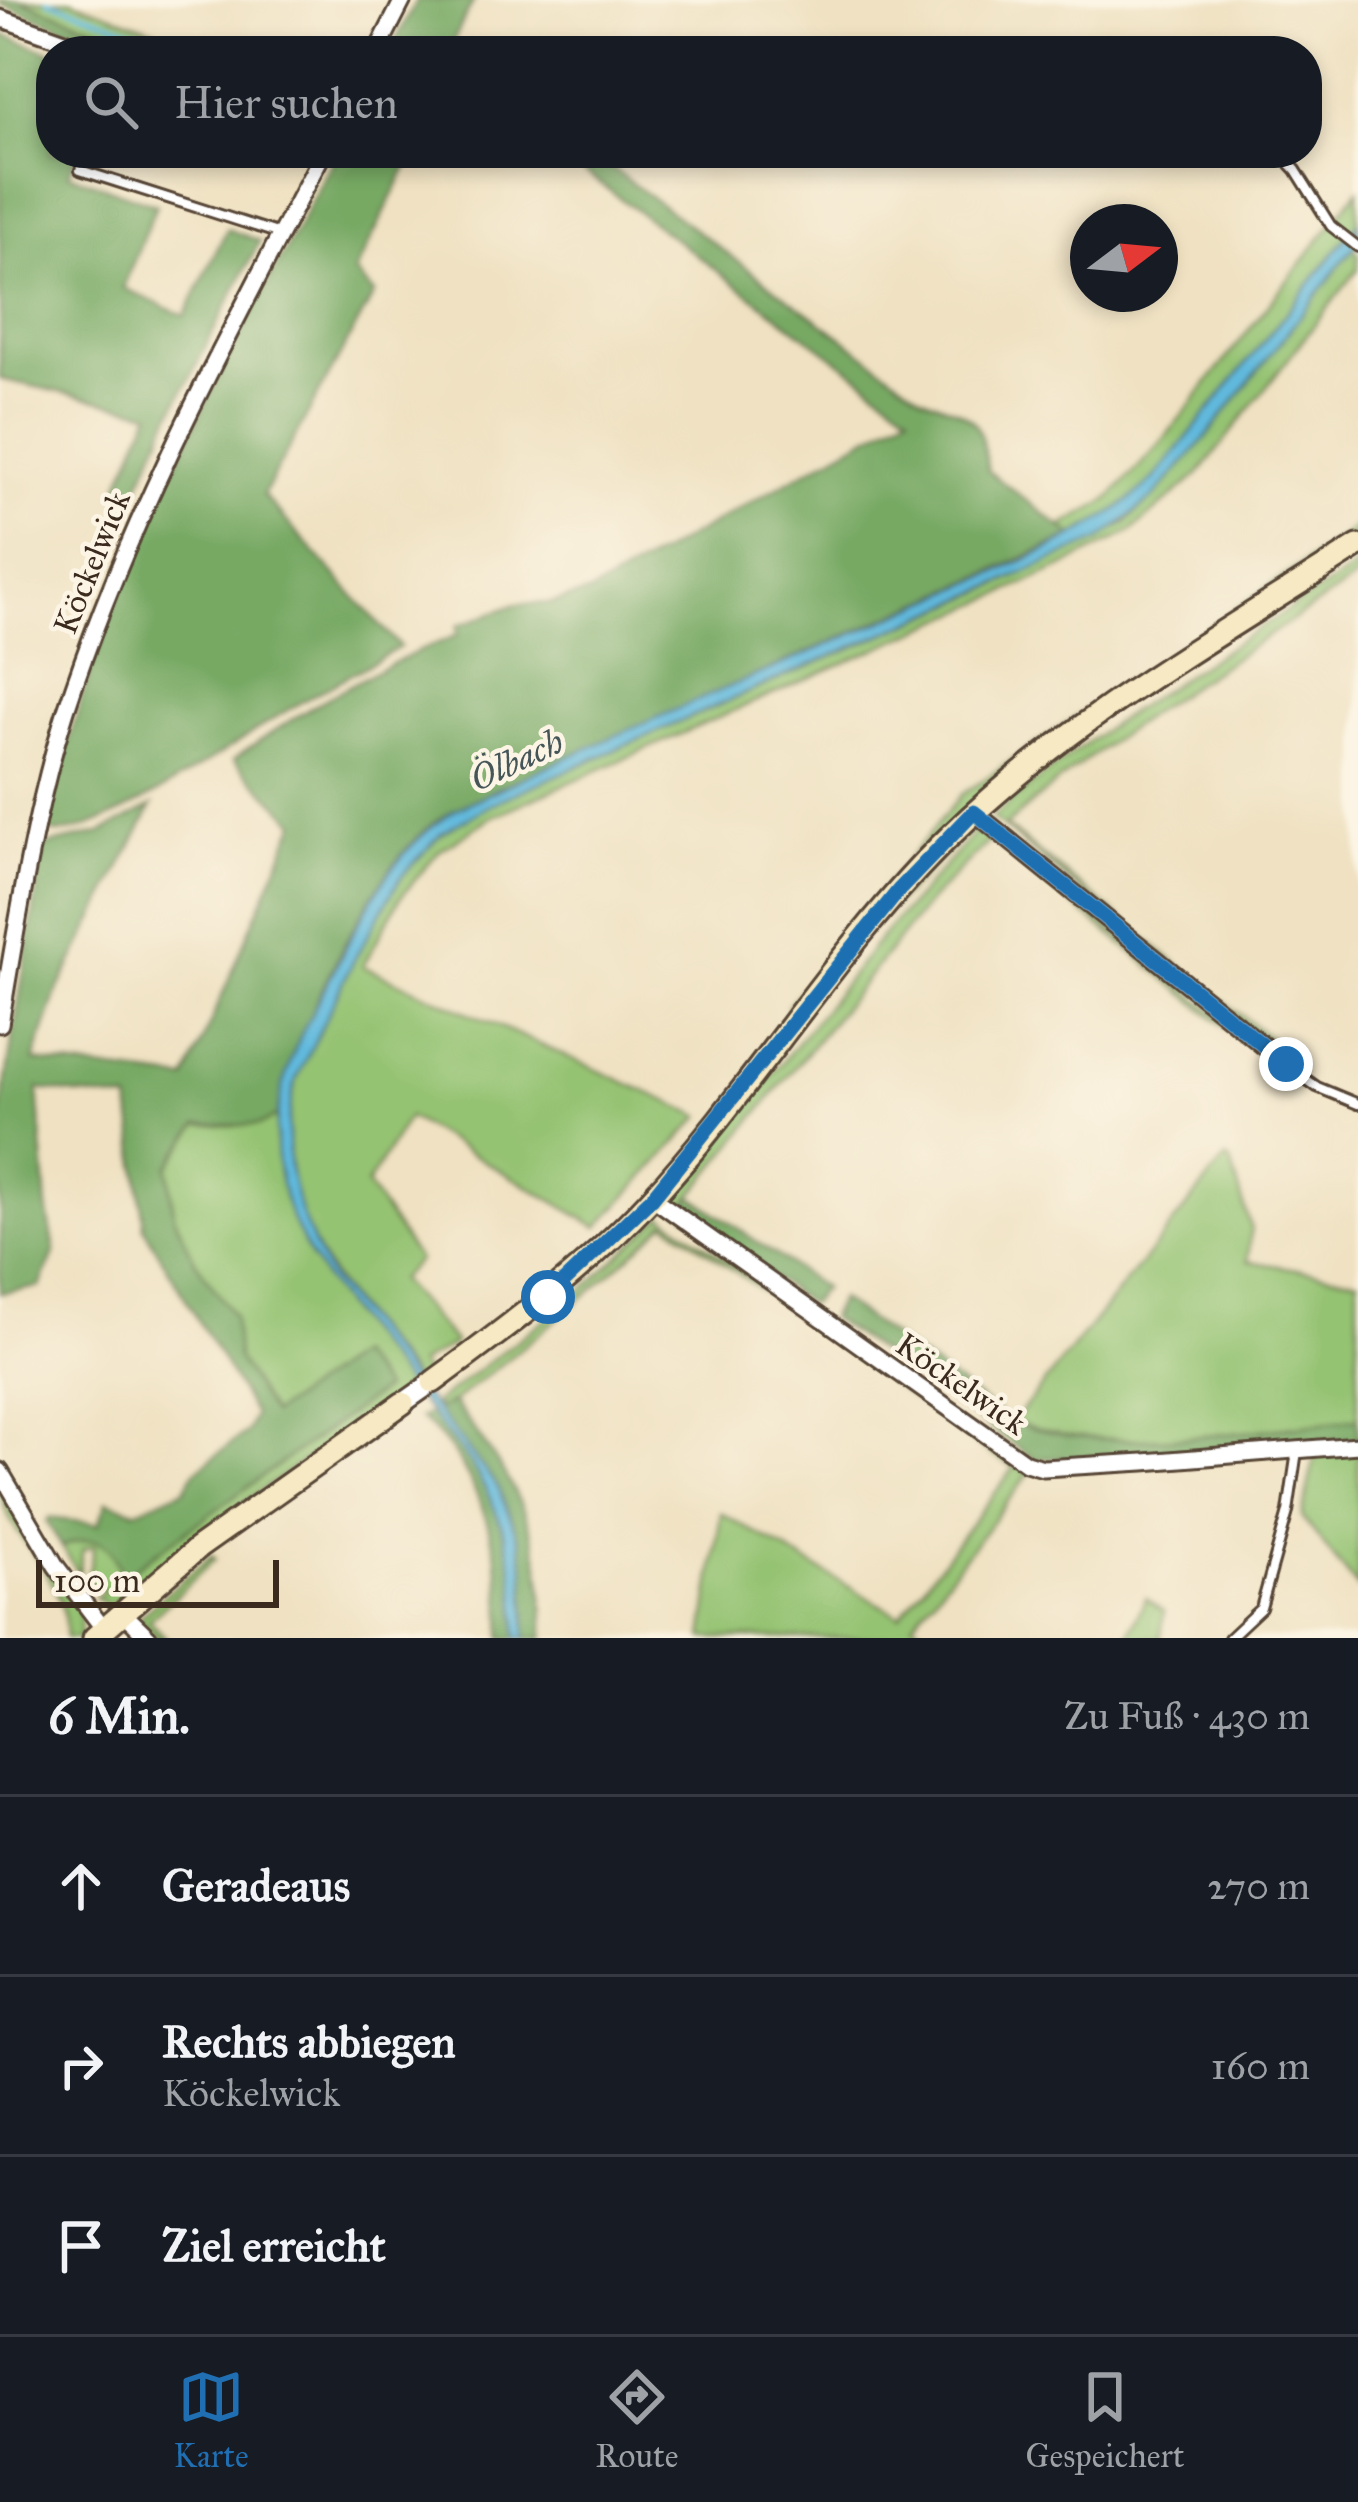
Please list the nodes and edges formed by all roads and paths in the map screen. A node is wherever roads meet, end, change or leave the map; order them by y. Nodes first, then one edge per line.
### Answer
1 (403, 0) edge
2 (0, 18) edge
3 (51, 36) edge
4 (385, 36) edge
5 (81, 168) edge
6 (315, 168) edge
7 (1294, 168) edge
8 (281, 234) junction
9 (1358, 247) edge
10 (1358, 546) edge
11 (974, 812) junction
12 (0, 1024) edge
13 (1286, 1064) joint
14 (1358, 1105) edge
15 (652, 1198) junction
16 (433, 1382) joint
17 (403, 1403) joint
18 (1358, 1445) edge
19 (1298, 1449) junction
20 (0, 1471) edge
21 (121, 1611) junction
22 (98, 1633) edge
23 (149, 1638) edge
24 (1229, 1638) edge

1 - 4 street
2 - 3 street
5 - 8 lane
6 - 8 street, Köckelwick
7 - 9 lane
8 - 12 street, Köckelwick
10 - 11 main road
11 - 13 street
11 - 15 main road
13 - 14 lane
15 - 16 main road
15 - 19 street, Köckelwick
16 - 17 street
17 - 21 main road
18 - 19 street, Köckelwick
19 - 24 lane
20 - 22 street
21 - 22 main road
21 - 23 street

